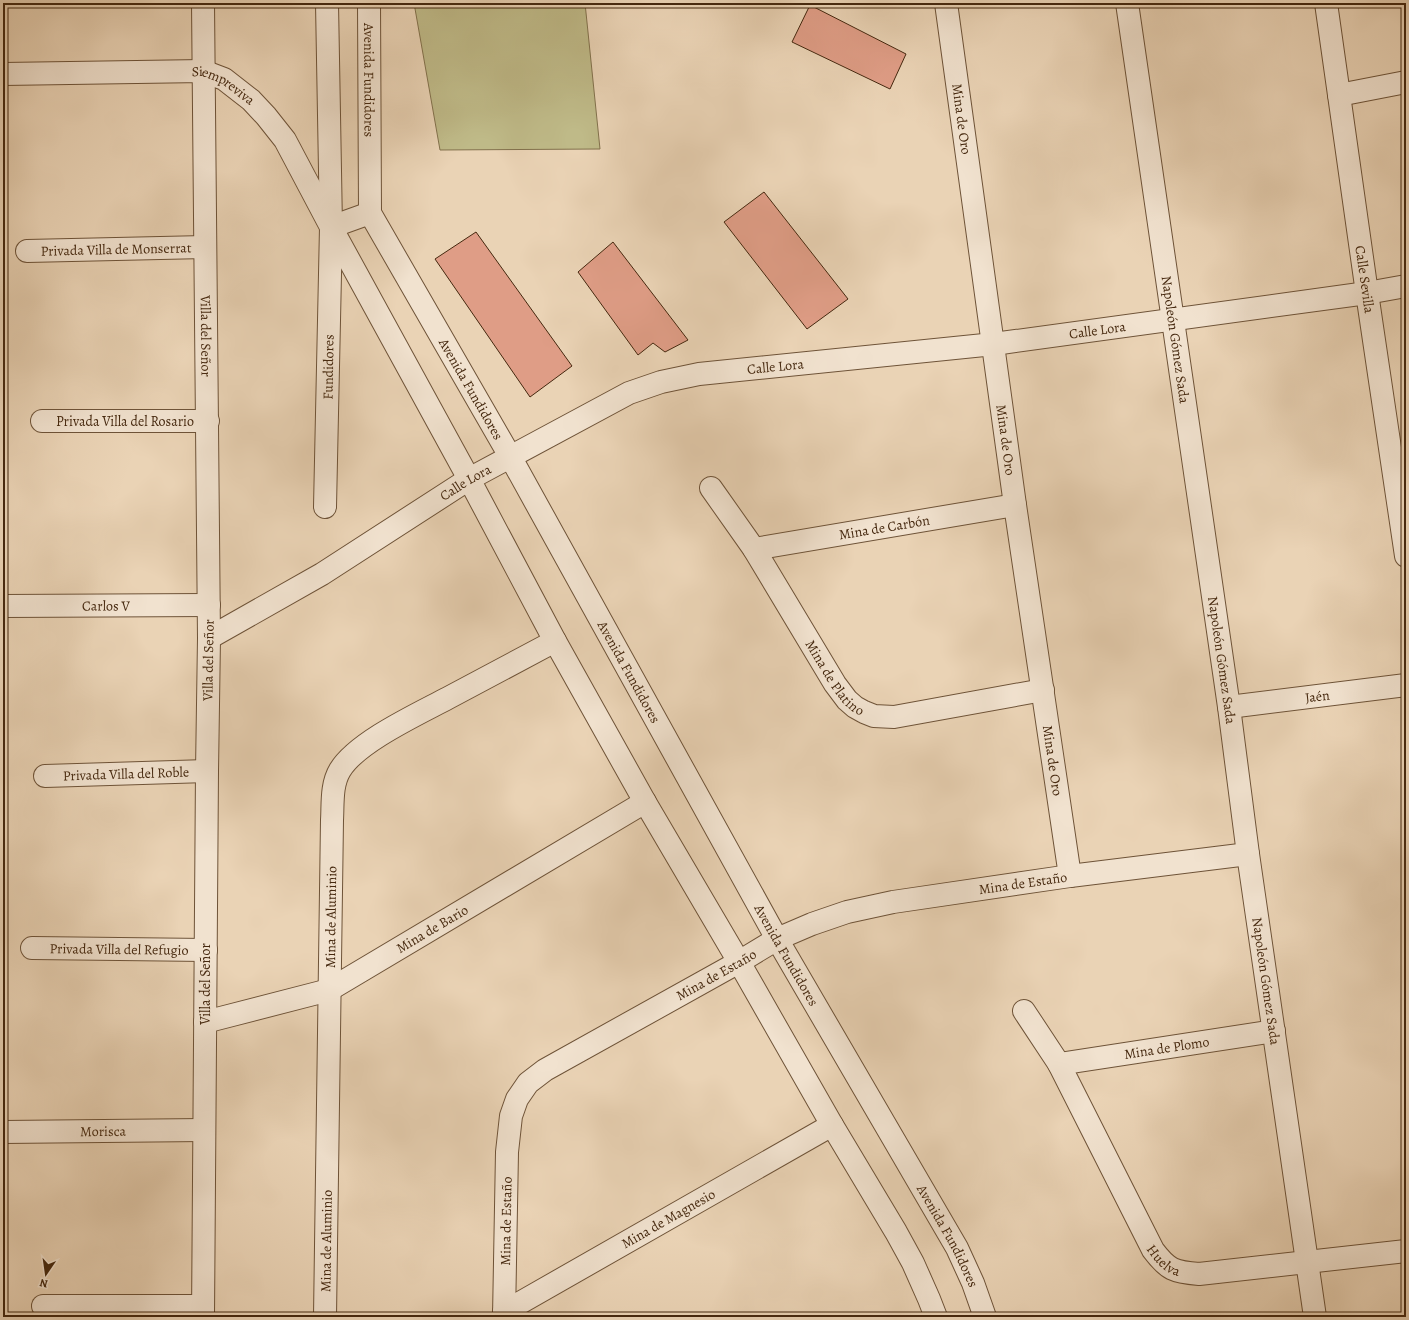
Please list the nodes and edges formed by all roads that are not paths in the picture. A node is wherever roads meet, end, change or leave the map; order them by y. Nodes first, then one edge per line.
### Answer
1 (203, 3) edge
2 (326, 3) edge
3 (369, 3) edge
4 (946, 3) edge
5 (1127, 3) edge
6 (1326, 3) edge
7 (203, 71) junction
8 (3, 74) edge
9 (1406, 82) edge
10 (1339, 95) junction
11 (370, 213) junction
12 (331, 227) junction
13 (205, 247) junction
14 (27, 250) dead end
15 (1406, 286) edge
16 (1367, 293) junction
17 (1172, 319) junction
18 (994, 344) junction
19 (42, 421) dead end
20 (208, 421) junction
21 (511, 458) junction
22 (469, 479) junction
23 (1401, 487) edge
24 (711, 488) dead end
25 (1015, 505) junction
26 (325, 507) dead end
27 (754, 549) junction
28 (1406, 556) edge
29 (209, 605) junction
30 (3, 606) edge
31 (209, 638) junction
32 (555, 641) junction
33 (1406, 685) edge
34 (1043, 690) junction
35 (1229, 707) junction
36 (207, 771) junction
37 (45, 776) dead end
38 (645, 802) junction
39 (1248, 854) junction
40 (1070, 876) junction
41 (777, 939) junction
42 (32, 948) dead end
43 (206, 950) junction
44 (739, 962) junction
45 (329, 990) junction
46 (1024, 1011) dead end
47 (205, 1022) junction
48 (1274, 1031) junction
49 (1059, 1064) junction
50 (832, 1125) junction
51 (204, 1130) junction
52 (3, 1132) edge
53 (1406, 1251) edge
54 (1307, 1263) junction
55 (43, 1306) dead end
56 (203, 1311) edge
57 (504, 1315) edge
58 (325, 1317) edge
59 (936, 1317) edge
60 (985, 1317) edge
61 (1315, 1317) edge

1 - 7 street, Villa del Señor
2 - 12 street
3 - 11 street, Avenida Fundidores
4 - 18 street, Mina de Oro
5 - 17 street, Napoleón Gómez Sada
6 - 10 street, Calle Sevilla
7 - 8 street, Siempreviva
7 - 12 street, Siempreviva
7 - 13 street, Villa del Señor
9 - 10 street
10 - 16 street, Calle Sevilla
11 - 12 street
11 - 21 street, Avenida Fundidores
12 - 22 street
12 - 26 street, Fundidores
13 - 14 street, Privada Villa de Monserrat
13 - 20 street, Villa del Señor
15 - 16 street, Calle Lora
16 - 17 street, Calle Lora
16 - 23 street, Calle Sevilla
17 - 18 street, Calle Lora
17 - 35 street, Napoleón Gómez Sada
18 - 21 street, Calle Lora
18 - 25 street, Mina de Oro
19 - 20 street, Privada Villa del Rosario
20 - 29 street, Villa del Señor
21 - 22 street, Calle Lora
21 - 41 street, Avenida Fundidores
22 - 31 street, Calle Lora
22 - 32 street
23 - 28 street, Calle Sevilla
24 - 27 street, Mina de Platino
25 - 27 street, Mina de Carbón
25 - 34 street, Mina de Oro
27 - 34 street, Mina de Platino
29 - 30 street, Carlos V
29 - 31 street, Villa del Señor
31 - 36 street, Villa del Señor
32 - 38 street
32 - 45 street, Mina de Aluminio
33 - 35 street, Jaén
34 - 40 street, Mina de Oro
35 - 39 street, Napoleón Gómez Sada
36 - 37 street, Privada Villa del Roble
36 - 43 street, Villa del Señor
38 - 44 street
38 - 45 street, Mina de Bario
39 - 40 street, Mina de Estaño
39 - 48 street, Napoleón Gómez Sada
40 - 41 street, Mina de Estaño
41 - 44 street, Mina de Estaño
41 - 60 street, Avenida Fundidores
42 - 43 street, Privada Villa del Refugio
43 - 47 street, Villa del Señor
44 - 50 street
44 - 57 street, Mina de Estaño
45 - 47 street, Mina de Bario
45 - 58 street, Mina de Aluminio
46 - 49 street, Huelva
47 - 51 street, Villa del Señor
48 - 49 street, Mina de Plomo
48 - 54 street, Napoleón Gómez Sada
49 - 54 street, Huelva
50 - 57 street, Mina de Magnesio
50 - 59 street
51 - 52 street, Morisca
51 - 56 street, Villa del Señor
53 - 54 street, Huelva
54 - 61 street, Napoleón Gómez Sada
55 - 56 street

